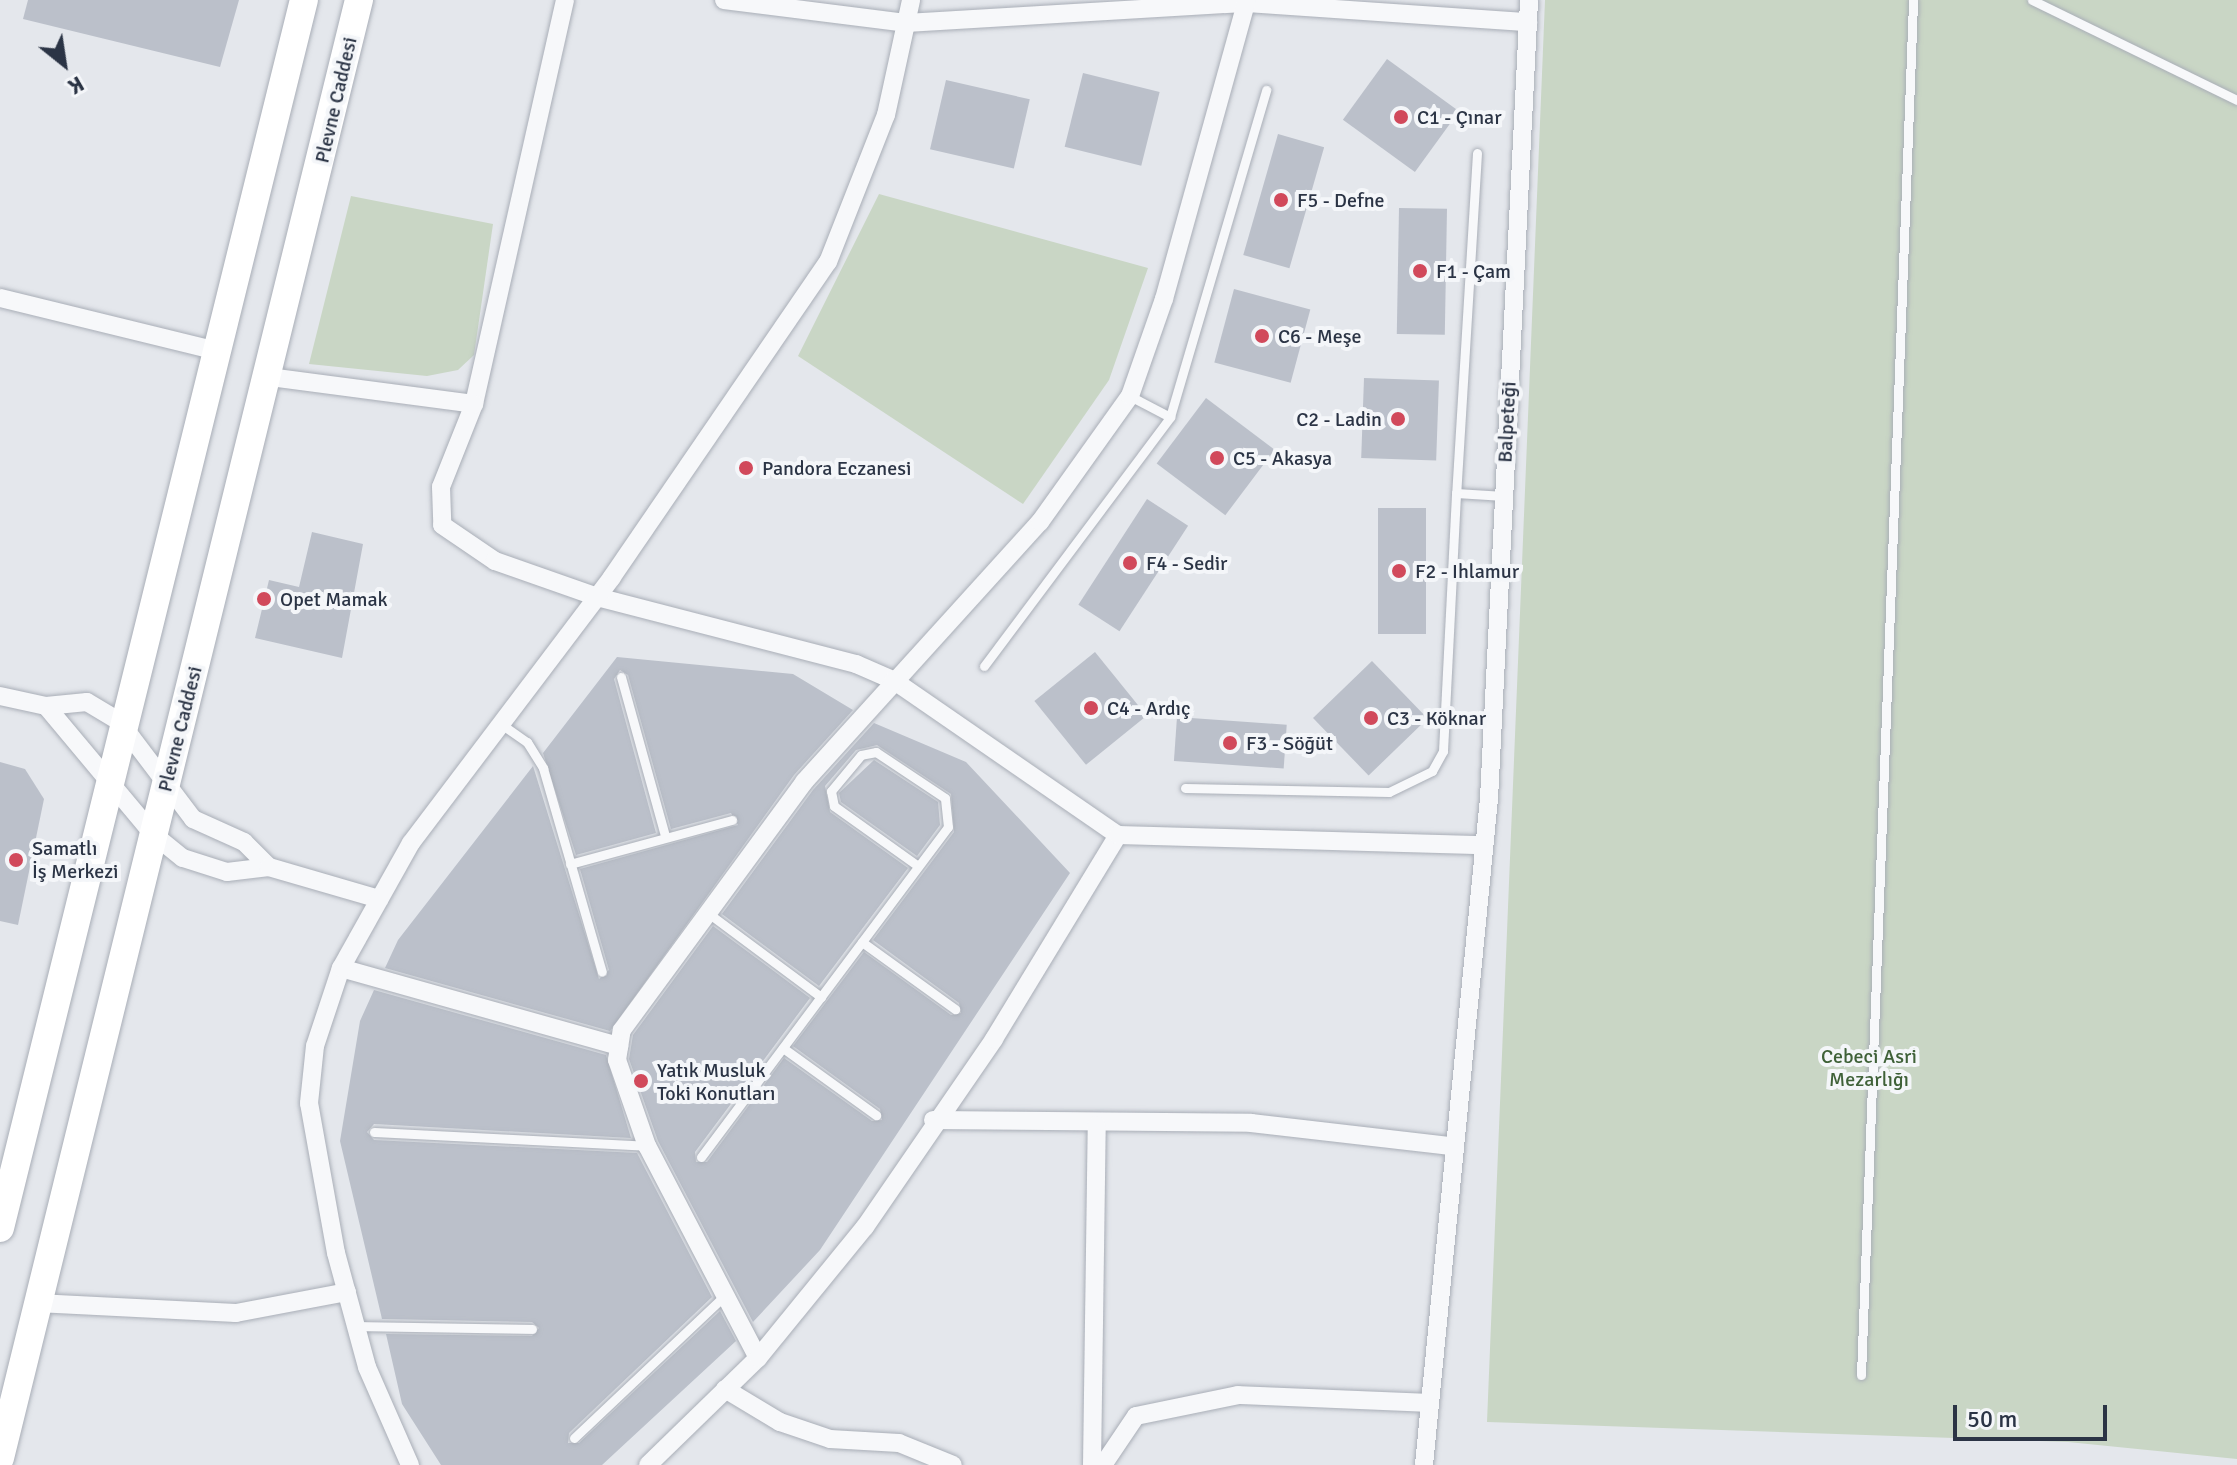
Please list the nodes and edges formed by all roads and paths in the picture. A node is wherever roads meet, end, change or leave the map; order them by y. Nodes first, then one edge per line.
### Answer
1 (304, 0) edge
2 (359, 0) edge
3 (565, 0) edge
4 (911, 0) edge
5 (1529, 0) edge
6 (1913, 0) edge
7 (2032, 0) edge
8 (733, 1) edge
9 (1247, 2) edge
10 (1528, 22) junction
11 (906, 23) junction
12 (1266, 90) dead end
13 (2237, 100) edge
14 (1477, 153) dead end
15 (0, 298) edge
16 (217, 351) junction
17 (270, 377) junction
18 (1130, 396) junction
19 (474, 404) junction
20 (1170, 417) junction
21 (1456, 493) junction
22 (1504, 496) junction
23 (597, 597) junction
24 (984, 666) dead end
25 (621, 677) dead end
26 (893, 680) junction
27 (0, 696) edge
28 (46, 706) junction
29 (501, 724) junction
30 (124, 729) junction
31 (112, 778) junction
32 (165, 786) junction
33 (1185, 788) dead end
34 (732, 820) dead end
35 (153, 834) junction
36 (1118, 835) junction
37 (665, 836) junction
38 (1484, 845) junction
39 (570, 864) junction
40 (918, 866) junction
41 (269, 867) junction
42 (379, 899) junction
43 (707, 912) junction
44 (862, 942) junction
45 (341, 968) junction
46 (602, 972) dead end
47 (821, 997) junction
48 (955, 1009) dead end
49 (619, 1046) junction
50 (783, 1048) junction
51 (876, 1115) dead end
52 (933, 1120) junction
53 (1097, 1125) junction
54 (374, 1132) dead end
55 (647, 1146) junction
56 (1449, 1146) junction
57 (701, 1157) dead end
58 (0, 1228) edge
59 (347, 1292) junction
60 (721, 1299) junction
61 (37, 1303) junction
62 (358, 1326) junction
63 (532, 1329) dead end
64 (758, 1358) junction
65 (1861, 1375) dead end
66 (725, 1389) junction
67 (1428, 1403) junction
68 (574, 1438) dead end
69 (0, 1458) edge
70 (410, 1465) edge
71 (648, 1465) edge
72 (953, 1465) edge
73 (1092, 1465) edge
74 (1103, 1465) edge
75 (1424, 1465) edge

1 - 16 main road
2 - 17 main road, Plevne Caddesi
3 - 19 street
4 - 11 street
5 - 10 street, Balpeteği
6 - 65 lane
7 - 13 lane
8 - 11 street
9 - 10 street
9 - 11 street
9 - 18 street
10 - 22 street, Balpeteği
11 - 23 street
12 - 20 lane
14 - 21 lane
15 - 16 street
16 - 30 main road
17 - 19 street
17 - 32 main road, Plevne Caddesi
18 - 20 lane
18 - 26 street
19 - 23 street
20 - 24 lane
21 - 22 lane
21 - 33 lane
22 - 38 street, Balpeteği
23 - 26 street
23 - 29 street
25 - 37 lane
26 - 36 street
26 - 43 street
27 - 28 street
28 - 30 street
28 - 31 street
29 - 39 lane
29 - 42 street
30 - 31 main road
30 - 32 street
31 - 35 street
31 - 58 main road
32 - 35 main road, Plevne Caddesi
32 - 41 street
34 - 37 lane
35 - 41 street
35 - 61 main road, Plevne Caddesi
36 - 38 street
36 - 52 street
37 - 39 lane
38 - 56 street, Balpeteği
39 - 46 lane
40 - 40 lane
40 - 44 lane
41 - 42 street
42 - 45 street
43 - 47 lane
43 - 49 street
44 - 47 lane
44 - 48 lane
45 - 49 street
45 - 59 street
47 - 50 lane
49 - 55 street
50 - 51 lane
50 - 57 lane
52 - 53 street
52 - 64 street
53 - 56 street
53 - 73 street
54 - 55 lane
55 - 60 street
56 - 67 street, Balpeteği
59 - 61 street
59 - 62 street
60 - 64 street
60 - 68 lane
61 - 69 main road, Plevne Caddesi
62 - 63 lane
62 - 70 street
64 - 66 street
66 - 71 street
66 - 72 street
67 - 74 street
67 - 75 street, Balpeteği

